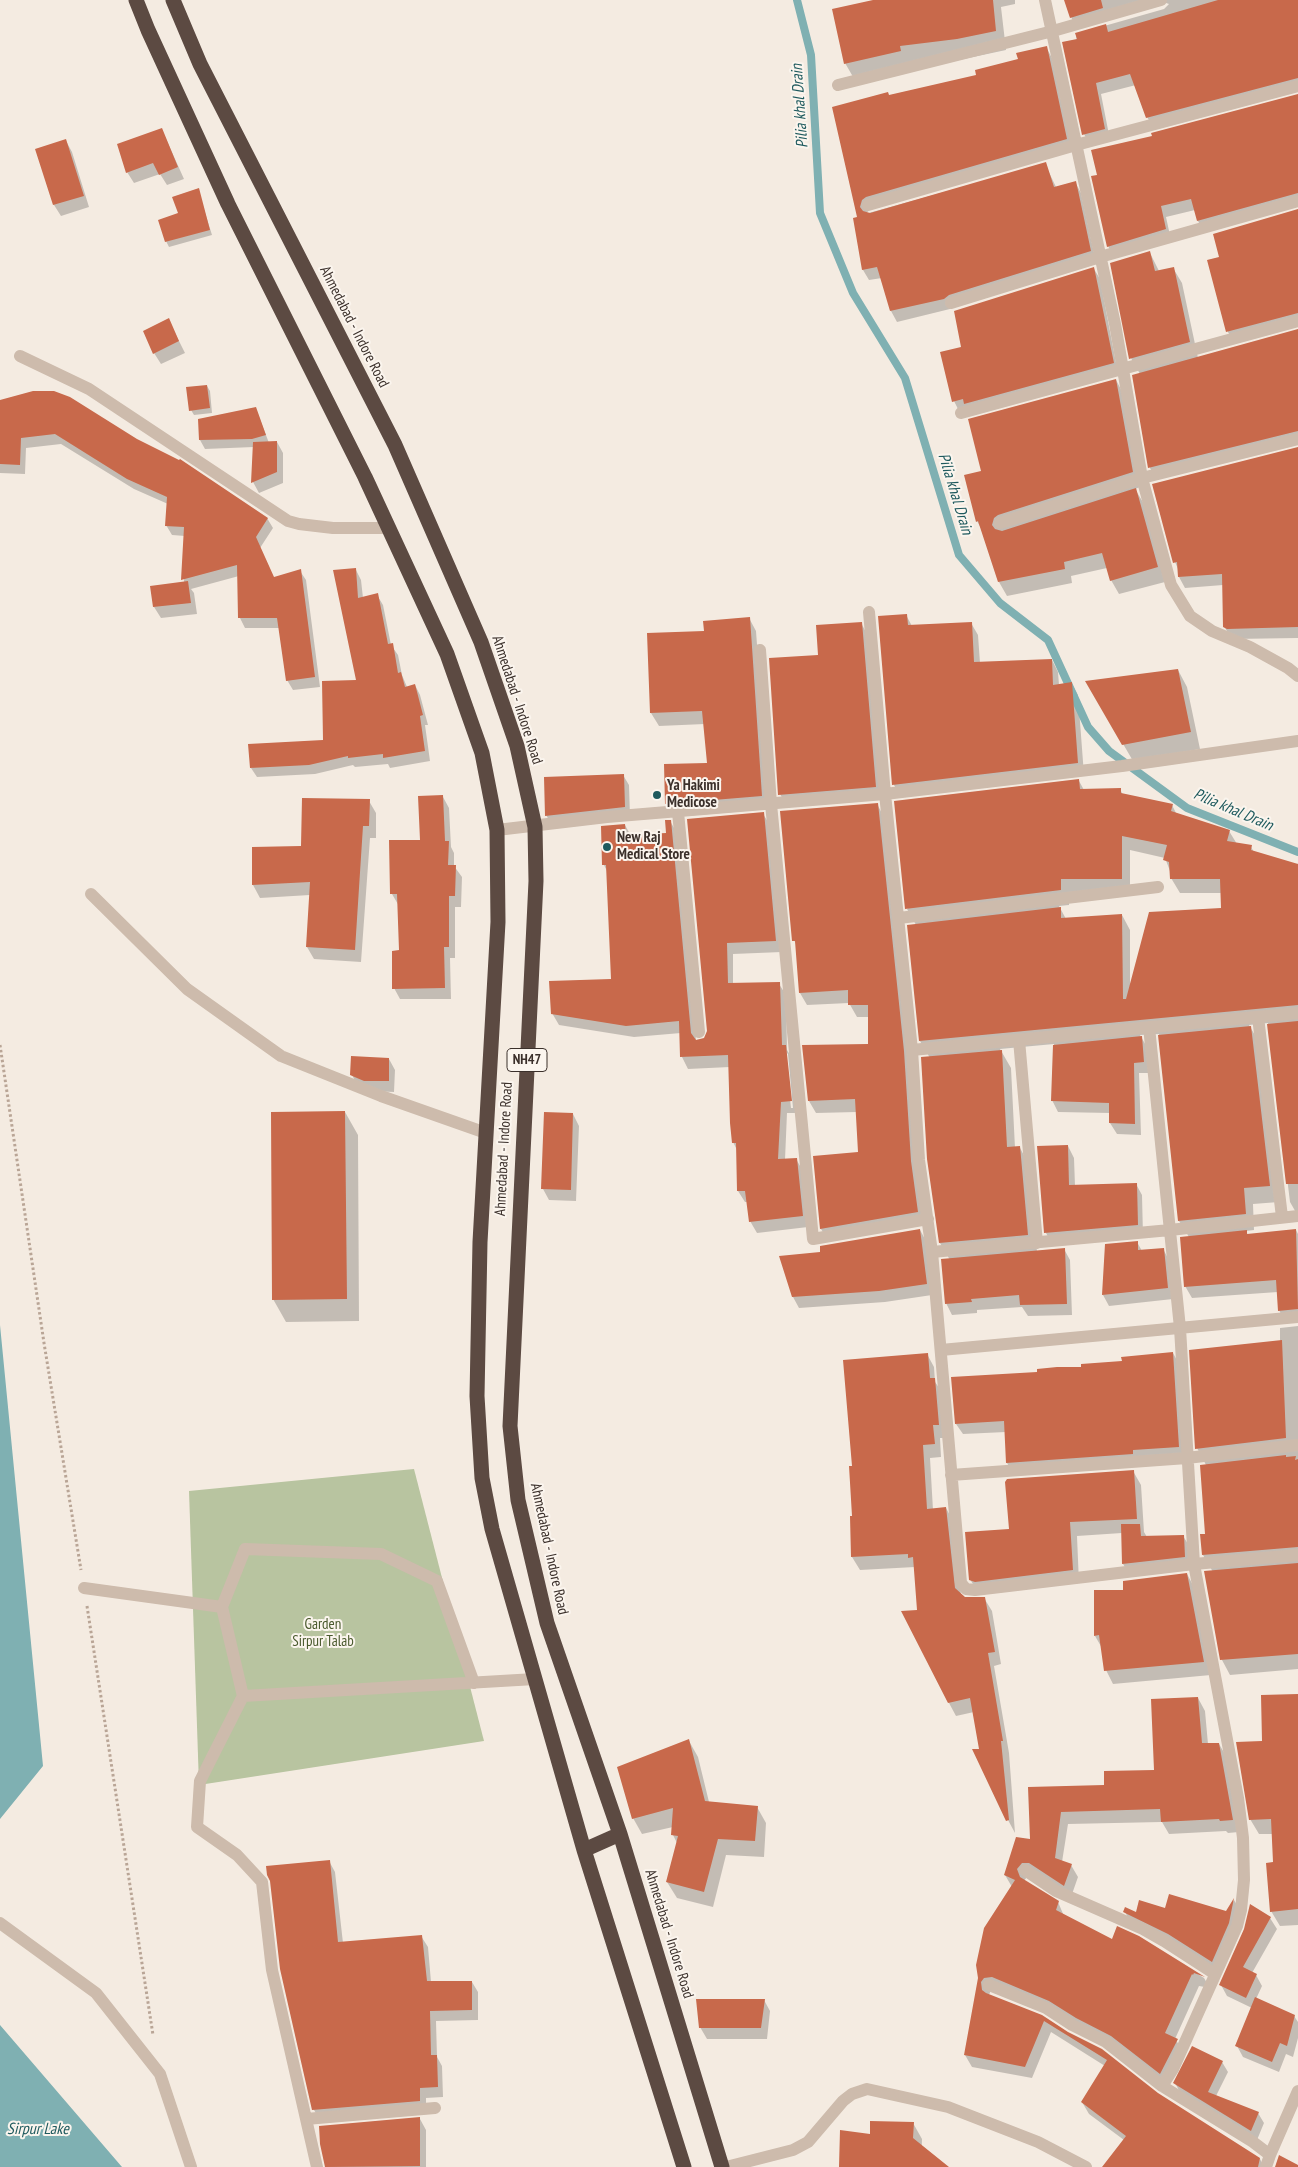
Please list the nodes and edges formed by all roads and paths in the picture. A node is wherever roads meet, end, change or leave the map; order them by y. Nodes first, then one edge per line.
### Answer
1 (136, 0) edge
2 (173, 0) edge
3 (1045, 0) edge
4 (1161, 0) edge
5 (1053, 31) junction
6 (838, 85) dead end
7 (1298, 86) edge
8 (1076, 145) junction
9 (1298, 201) edge
10 (868, 205) dead end
11 (1100, 257) junction
12 (950, 303) dead end
13 (1298, 321) edge
14 (20, 356) dead end
15 (1123, 370) junction
16 (961, 413) dead end
17 (1298, 439) edge
18 (1142, 478) junction
19 (1000, 523) dead end
20 (389, 528) junction
21 (869, 612) dead end
22 (760, 650) dead end
23 (1298, 676) edge
24 (1298, 741) edge
25 (884, 794) junction
26 (771, 804) junction
27 (678, 812) junction
28 (535, 827) junction
29 (497, 830) junction
30 (1158, 887) dead end
31 (90, 894) dead end
32 (899, 918) junction
33 (1298, 1013) edge
34 (1258, 1017) junction
35 (1149, 1027) junction
36 (699, 1032) dead end
37 (1019, 1040) junction
38 (0, 1044) edge
39 (912, 1050) junction
40 (486, 1133) junction
41 (1298, 1216) edge
42 (1282, 1218) junction
43 (928, 1219) junction
44 (1170, 1230) junction
45 (1037, 1244) junction
46 (932, 1252) junction
47 (1298, 1318) edge
48 (1180, 1328) junction
49 (941, 1350) junction
50 (1298, 1445) edge
51 (1187, 1458) junction
52 (951, 1475) junction
53 (1298, 1555) edge
54 (1194, 1564) junction
55 (84, 1588) junction
56 (222, 1607) junction
57 (535, 1679) junction
58 (474, 1683) junction
59 (243, 1696) junction
60 (620, 1834) junction
61 (584, 1850) junction
62 (1024, 1870) dead end
63 (0, 1923) edge
64 (1215, 1974) junction
65 (990, 1985) dead end
66 (154, 2036) dead end
67 (1162, 2086) junction
68 (1298, 2091) edge
69 (435, 2108) dead end
70 (306, 2119) junction
71 (1268, 2161) edge
72 (191, 2167) edge
73 (317, 2167) edge
74 (684, 2167) edge
75 (724, 2167) edge
76 (1086, 2167) edge

1 - 20 highway, Ahmedabad - Indore Road / NH47
2 - 28 highway, Ahmedabad - Indore Road / NH47
3 - 5 street
4 - 5 street
5 - 6 street
5 - 8 street
7 - 8 street
8 - 10 street
8 - 11 street
9 - 11 street
11 - 12 street
11 - 15 street
13 - 15 street
14 - 20 street
15 - 16 street
15 - 18 street
17 - 18 street
18 - 19 street
18 - 23 street
20 - 29 highway, Ahmedabad - Indore Road / NH47
21 - 25 street
22 - 26 street
24 - 25 street
25 - 26 street
25 - 32 street
26 - 27 street
26 - 43 street
27 - 28 street
27 - 36 street
28 - 29 street
28 - 60 highway, Ahmedabad - Indore Road / NH47
29 - 40 highway, Ahmedabad - Indore Road / NH47
30 - 32 street
31 - 40 street
32 - 39 street
33 - 34 street
34 - 35 street
34 - 42 street
35 - 37 street
35 - 44 street
37 - 39 street
37 - 45 street
38 - 55 path
39 - 43 street
40 - 57 highway, Ahmedabad - Indore Road / NH47
41 - 42 street
42 - 44 street
43 - 46 street
44 - 45 street
44 - 48 street
45 - 46 street
46 - 49 street
47 - 48 street
48 - 49 street
48 - 51 street
49 - 52 street
50 - 51 street
51 - 52 street
51 - 54 street
52 - 54 street
53 - 54 street
54 - 64 street
55 - 56 street
55 - 66 path
56 - 58 street
56 - 59 street
57 - 58 street
57 - 61 highway, Ahmedabad - Indore Road / NH47
58 - 59 street
59 - 70 street
60 - 61 highway
60 - 75 highway, Ahmedabad - Indore Road / NH47
61 - 74 highway, Ahmedabad - Indore Road / NH47
62 - 64 street
63 - 72 street
64 - 67 street
65 - 67 street
67 - 71 street
68 - 71 street
69 - 70 street
70 - 73 street
75 - 76 street

